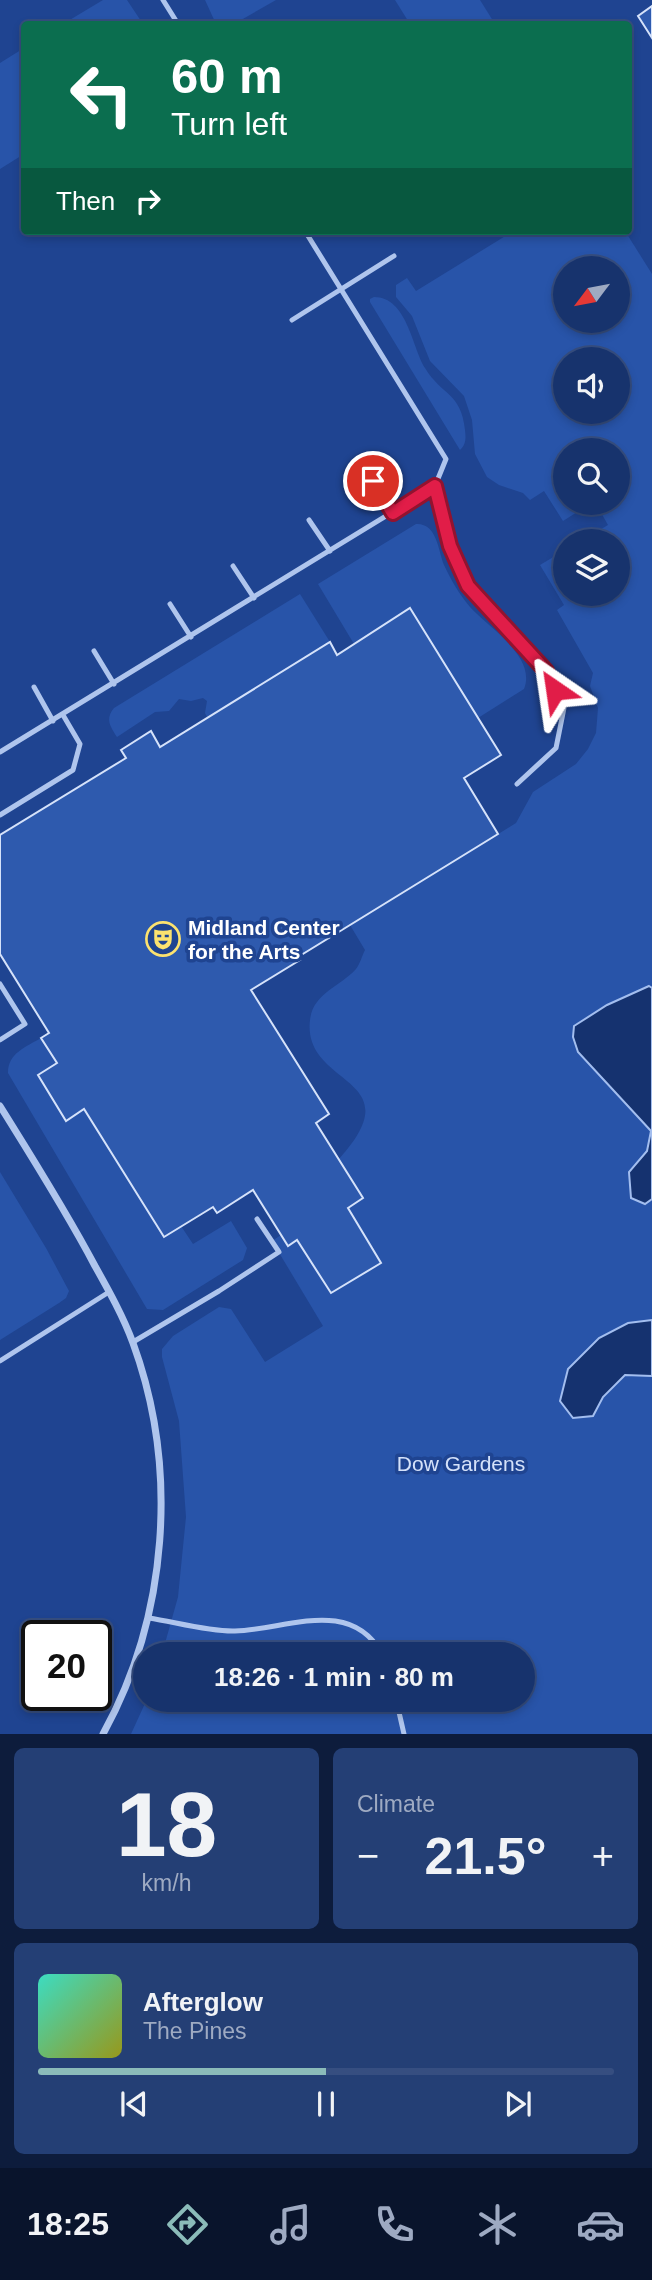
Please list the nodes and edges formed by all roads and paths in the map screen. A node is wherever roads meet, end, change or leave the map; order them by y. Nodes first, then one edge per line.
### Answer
1 (163, 0) edge
2 (176, 21) edge
3 (307, 235) edge
4 (394, 256) dead end
5 (341, 289) junction
6 (292, 320) dead end
7 (373, 481) dead end
8 (435, 486) junction
9 (393, 513) junction
10 (309, 520) dead end
11 (330, 551) junction
12 (233, 566) dead end
13 (254, 598) junction
14 (170, 604) dead end
15 (191, 637) junction
16 (94, 651) dead end
17 (114, 684) junction
18 (34, 687) dead end
19 (63, 715) junction
20 (53, 721) junction
21 (0, 752) edge
22 (517, 784) dead end
23 (0, 815) edge
24 (0, 984) edge
25 (0, 1040) edge
26 (0, 1106) edge
27 (257, 1219) dead end
28 (109, 1292) junction
29 (133, 1342) junction
30 (0, 1361) edge
31 (149, 1618) junction
32 (375, 1642) edge
33 (399, 1712) edge
34 (103, 1734) edge
35 (404, 1734) edge

1 - 2 lane
3 - 5 lane
4 - 5 lane
5 - 6 lane
5 - 8 lane
7 - 9 lane
8 - 9 lane
8 - 22 lane
9 - 11 lane
10 - 11 lane
11 - 13 lane
12 - 13 lane
13 - 15 lane
14 - 15 lane
15 - 17 lane
16 - 17 lane
17 - 19 lane
18 - 20 lane
19 - 20 lane
19 - 23 lane
20 - 21 lane
24 - 25 lane
26 - 28 street
27 - 29 lane
28 - 29 street
28 - 30 lane
29 - 31 street
31 - 32 lane
31 - 34 street
33 - 35 lane

